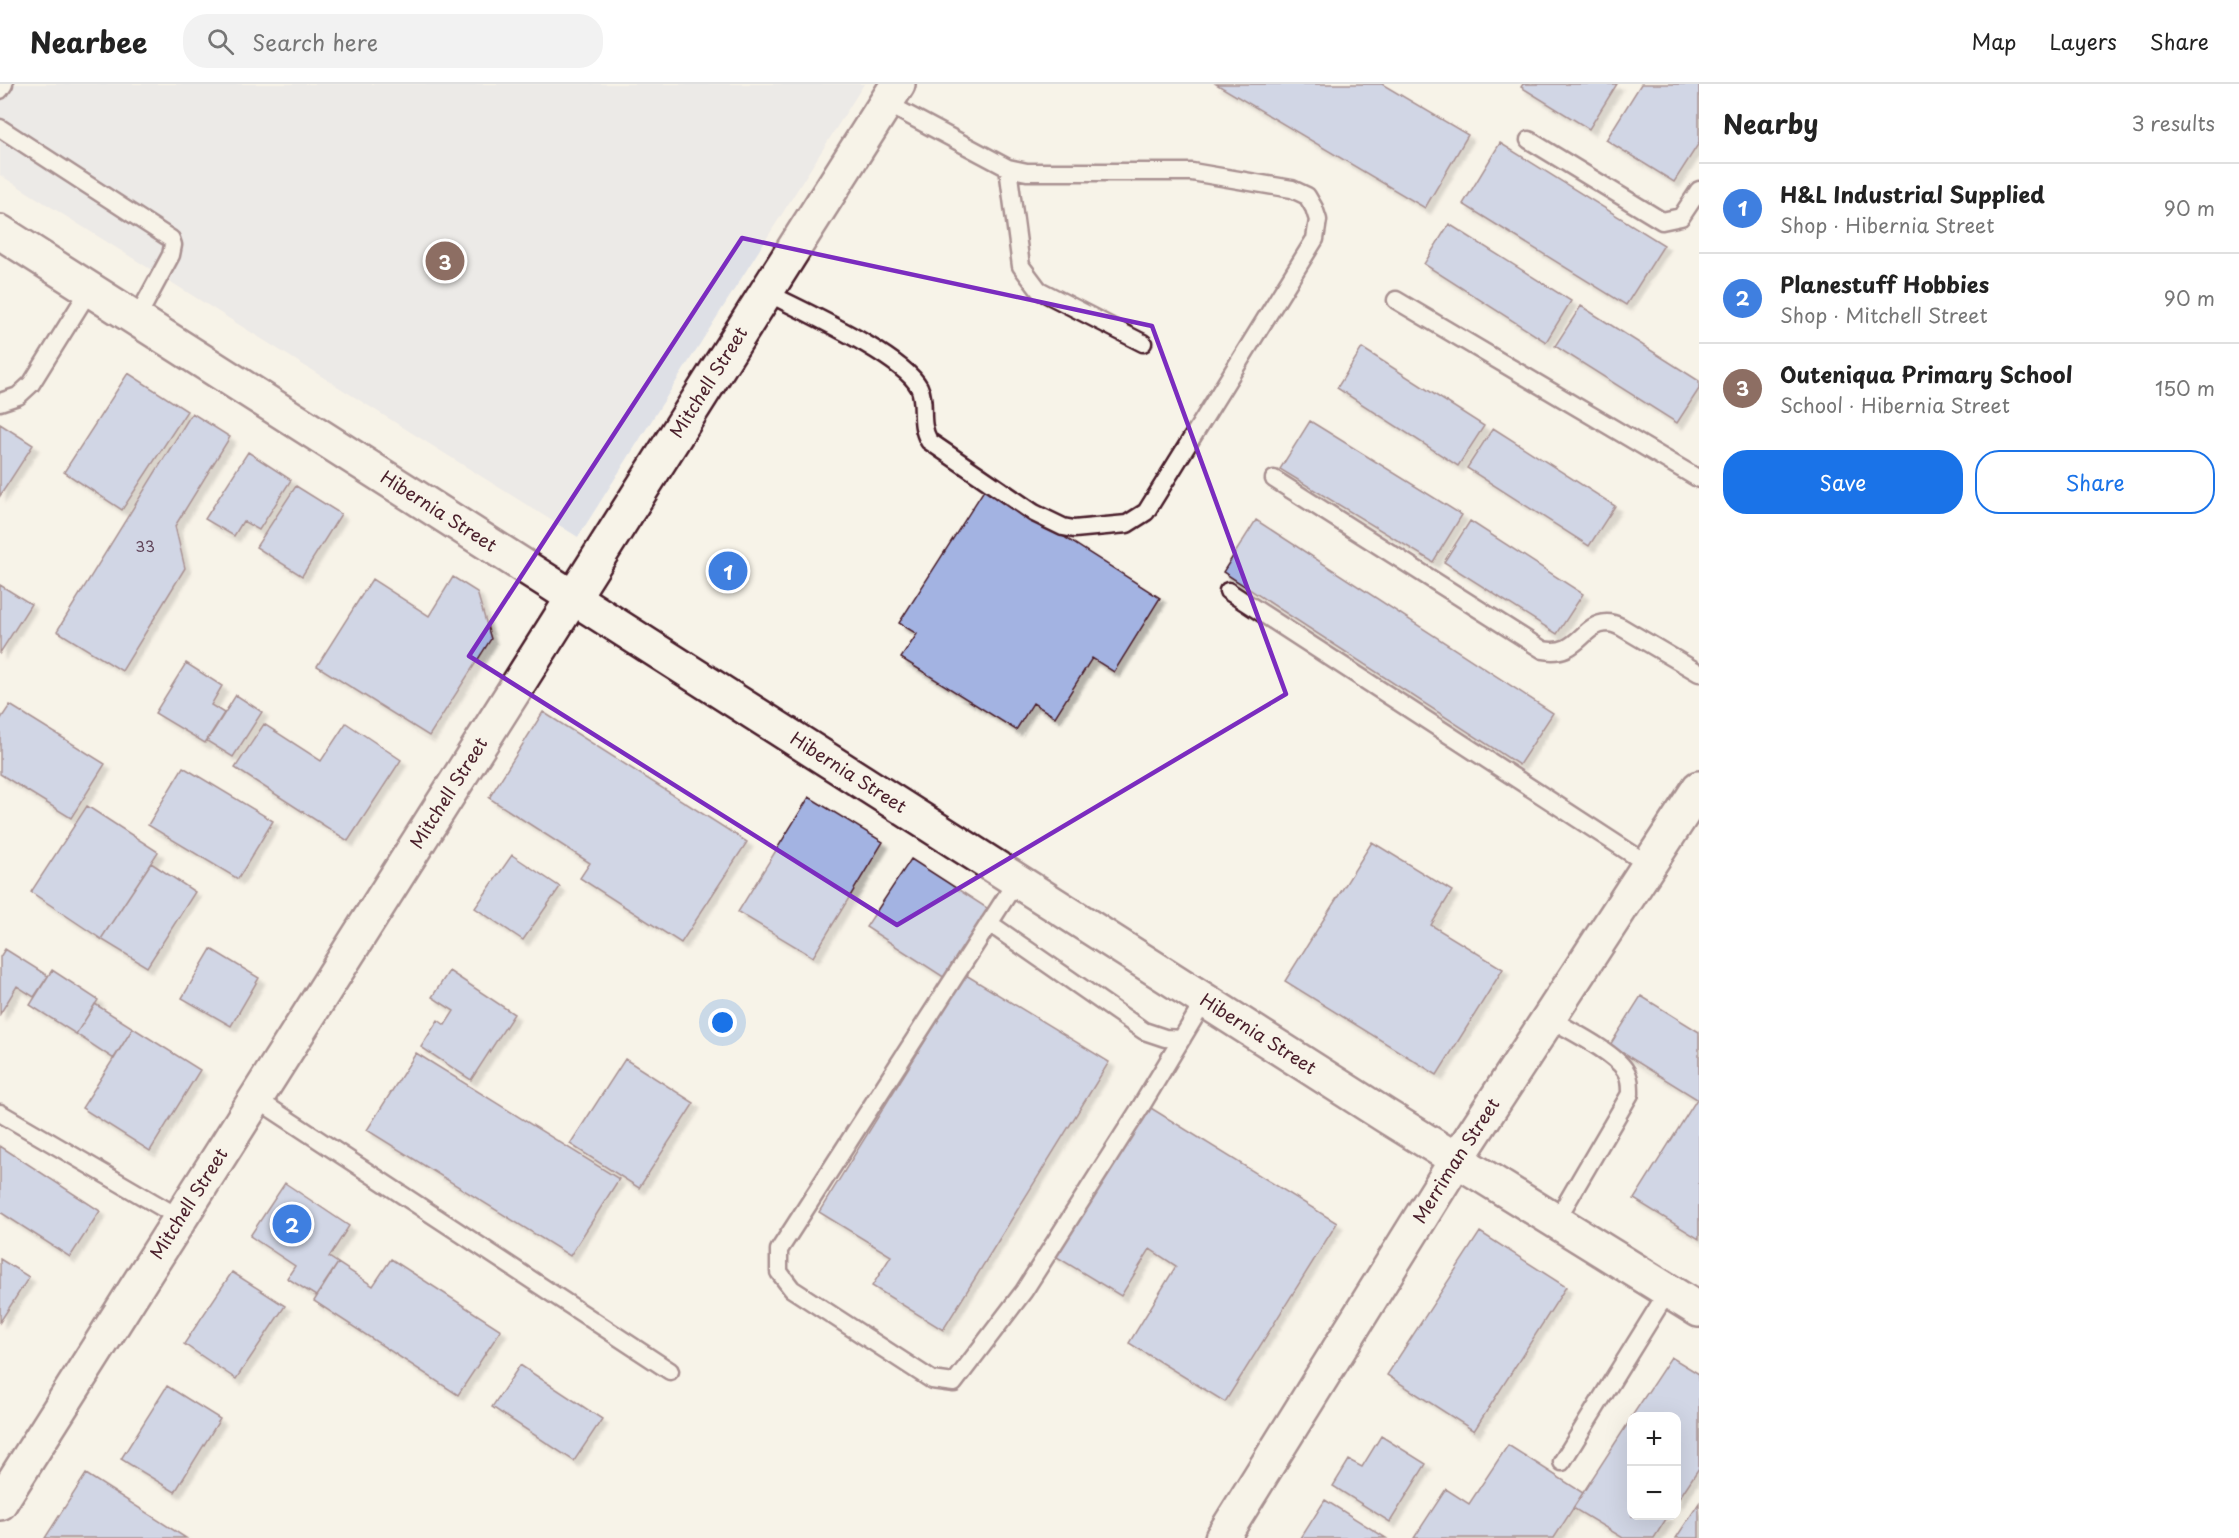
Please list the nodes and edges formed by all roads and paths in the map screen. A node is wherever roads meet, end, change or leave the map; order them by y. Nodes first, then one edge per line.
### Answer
1 (4, 84) edge
2 (0, 90) edge
3 (892, 94) edge
4 (0, 128) edge
5 (1529, 140) dead end
6 (1008, 168) junction
7 (1699, 190) edge
8 (0, 232) edge
9 (90, 288) junction
10 (766, 292) junction
11 (1395, 300) dead end
12 (137, 318) junction
13 (1143, 343) dead end
14 (0, 402) edge
15 (1697, 472) edge
16 (1274, 478) dead end
17 (1228, 591) dead end
18 (573, 596) junction
19 (1699, 673) edge
20 (1699, 788) edge
21 (1649, 865) junction
22 (1017, 880) junction
23 (989, 923) junction
24 (1205, 1000) junction
25 (1550, 1018) junction
26 (1182, 1039) junction
27 (255, 1098) junction
28 (0, 1113) edge
29 (1457, 1159) junction
30 (180, 1218) junction
31 (1556, 1221) junction
32 (1668, 1291) junction
33 (1699, 1310) edge
34 (670, 1371) dead end
35 (1562, 1462) dead end
36 (0, 1503) edge
37 (1222, 1538) edge

1 - 2 lane
3 - 6 lane
3 - 10 street, Mitchell Street
4 - 12 lane
5 - 7 lane
6 - 10 lane
6 - 13 lane
8 - 9 street, Hibernia Street
9 - 12 street, Hibernia Street
9 - 14 lane
10 - 18 street, Mitchell Street
11 - 15 lane
12 - 18 street, Hibernia Street
16 - 19 lane
17 - 21 lane
18 - 22 street, Hibernia Street
18 - 27 street, Mitchell Street
20 - 21 street, Merriman Street
21 - 25 street, Merriman Street
22 - 23 lane
22 - 24 street, Hibernia Street
23 - 26 lane
23 - 26 lane
24 - 26 lane
24 - 29 street, Hibernia Street
25 - 29 street, Merriman Street
25 - 31 lane
27 - 30 street, Mitchell Street
27 - 34 lane
28 - 30 lane
29 - 31 street, Hibernia Street
29 - 37 street, Merriman Street
30 - 36 street, Mitchell Street
31 - 32 street, Hibernia Street
32 - 33 street, Hibernia Street
32 - 35 lane

